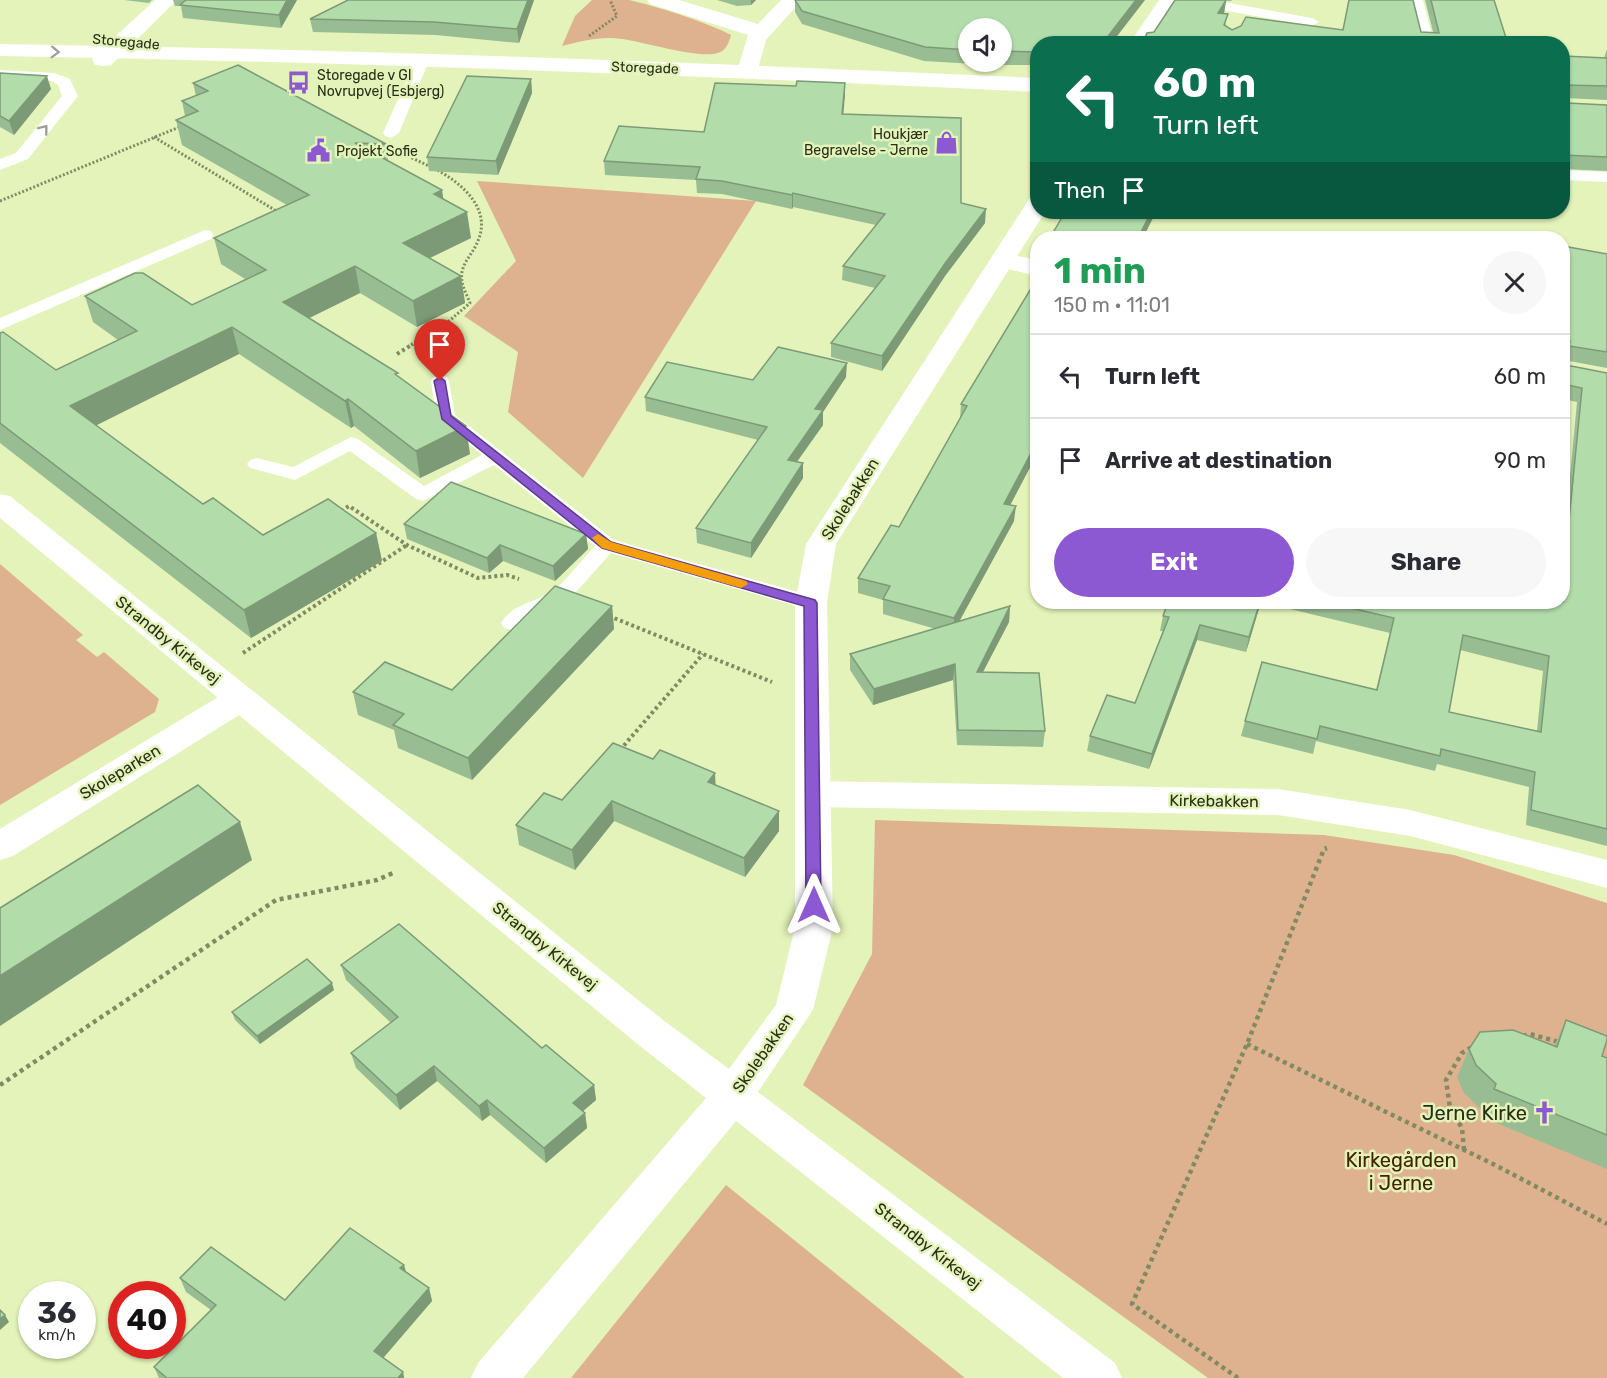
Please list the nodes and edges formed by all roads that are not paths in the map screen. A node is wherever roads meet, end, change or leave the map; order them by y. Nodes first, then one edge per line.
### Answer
1 (167, 0) edge
2 (657, 0) edge
3 (792, 0) edge
4 (1169, 0) edge
5 (1188, 0) edge
6 (1416, 0) edge
7 (1242, 10) junction
8 (1312, 22) dead end
9 (1235, 28) edge
10 (761, 32) junction
11 (0, 34) edge
12 (1144, 36) edge
13 (1425, 36) edge
14 (0, 50) edge
15 (111, 52) junction
16 (422, 61) junction
17 (748, 71) junction
18 (0, 74) edge
19 (1030, 85) edge
20 (391, 133) dead end
21 (0, 165) edge
22 (1570, 175) edge
23 (1607, 177) edge
24 (1030, 217) edge
25 (205, 235) dead end
26 (1003, 261) junction
27 (1030, 266) edge
28 (0, 325) edge
29 (440, 381) dead end
30 (495, 456) junction
31 (257, 464) dead end
32 (0, 504) edge
33 (607, 545) junction
34 (811, 603) junction
35 (512, 623) dead end
36 (240, 699) junction
37 (813, 794) junction
38 (0, 846) edge
39 (1607, 874) edge
40 (733, 1095) junction
41 (494, 1378) edge
42 (1099, 1378) edge

1 - 15 street
2 - 10 street
3 - 10 street
4 - 12 street
5 - 7 lane
6 - 13 lane
7 - 8 lane
7 - 9 lane
10 - 17 street
11 - 15 street, Storegade
14 -> 15 street, Storegade
15 - 16 street, Storegade
16 - 17 street, Storegade
16 - 20 lane
17 - 19 street, Storegade
21 -> 18 lane
22 - 23 lane
24 - 26 street, Skolebakken
25 - 28 lane
26 - 27 street
26 - 34 street, Skolebakken
29 - 30 lane
30 - 31 lane
30 - 33 lane
32 - 36 street, Strandby Kirkevej
33 - 34 lane
33 - 35 lane
34 - 37 street, Skolebakken
36 - 38 street, Skoleparken
36 - 40 street, Strandby Kirkevej
37 - 39 street, Kirkebakken
37 - 40 street, Skolebakken
40 - 41 street, Skolebakken
40 - 42 street, Strandby Kirkevej

